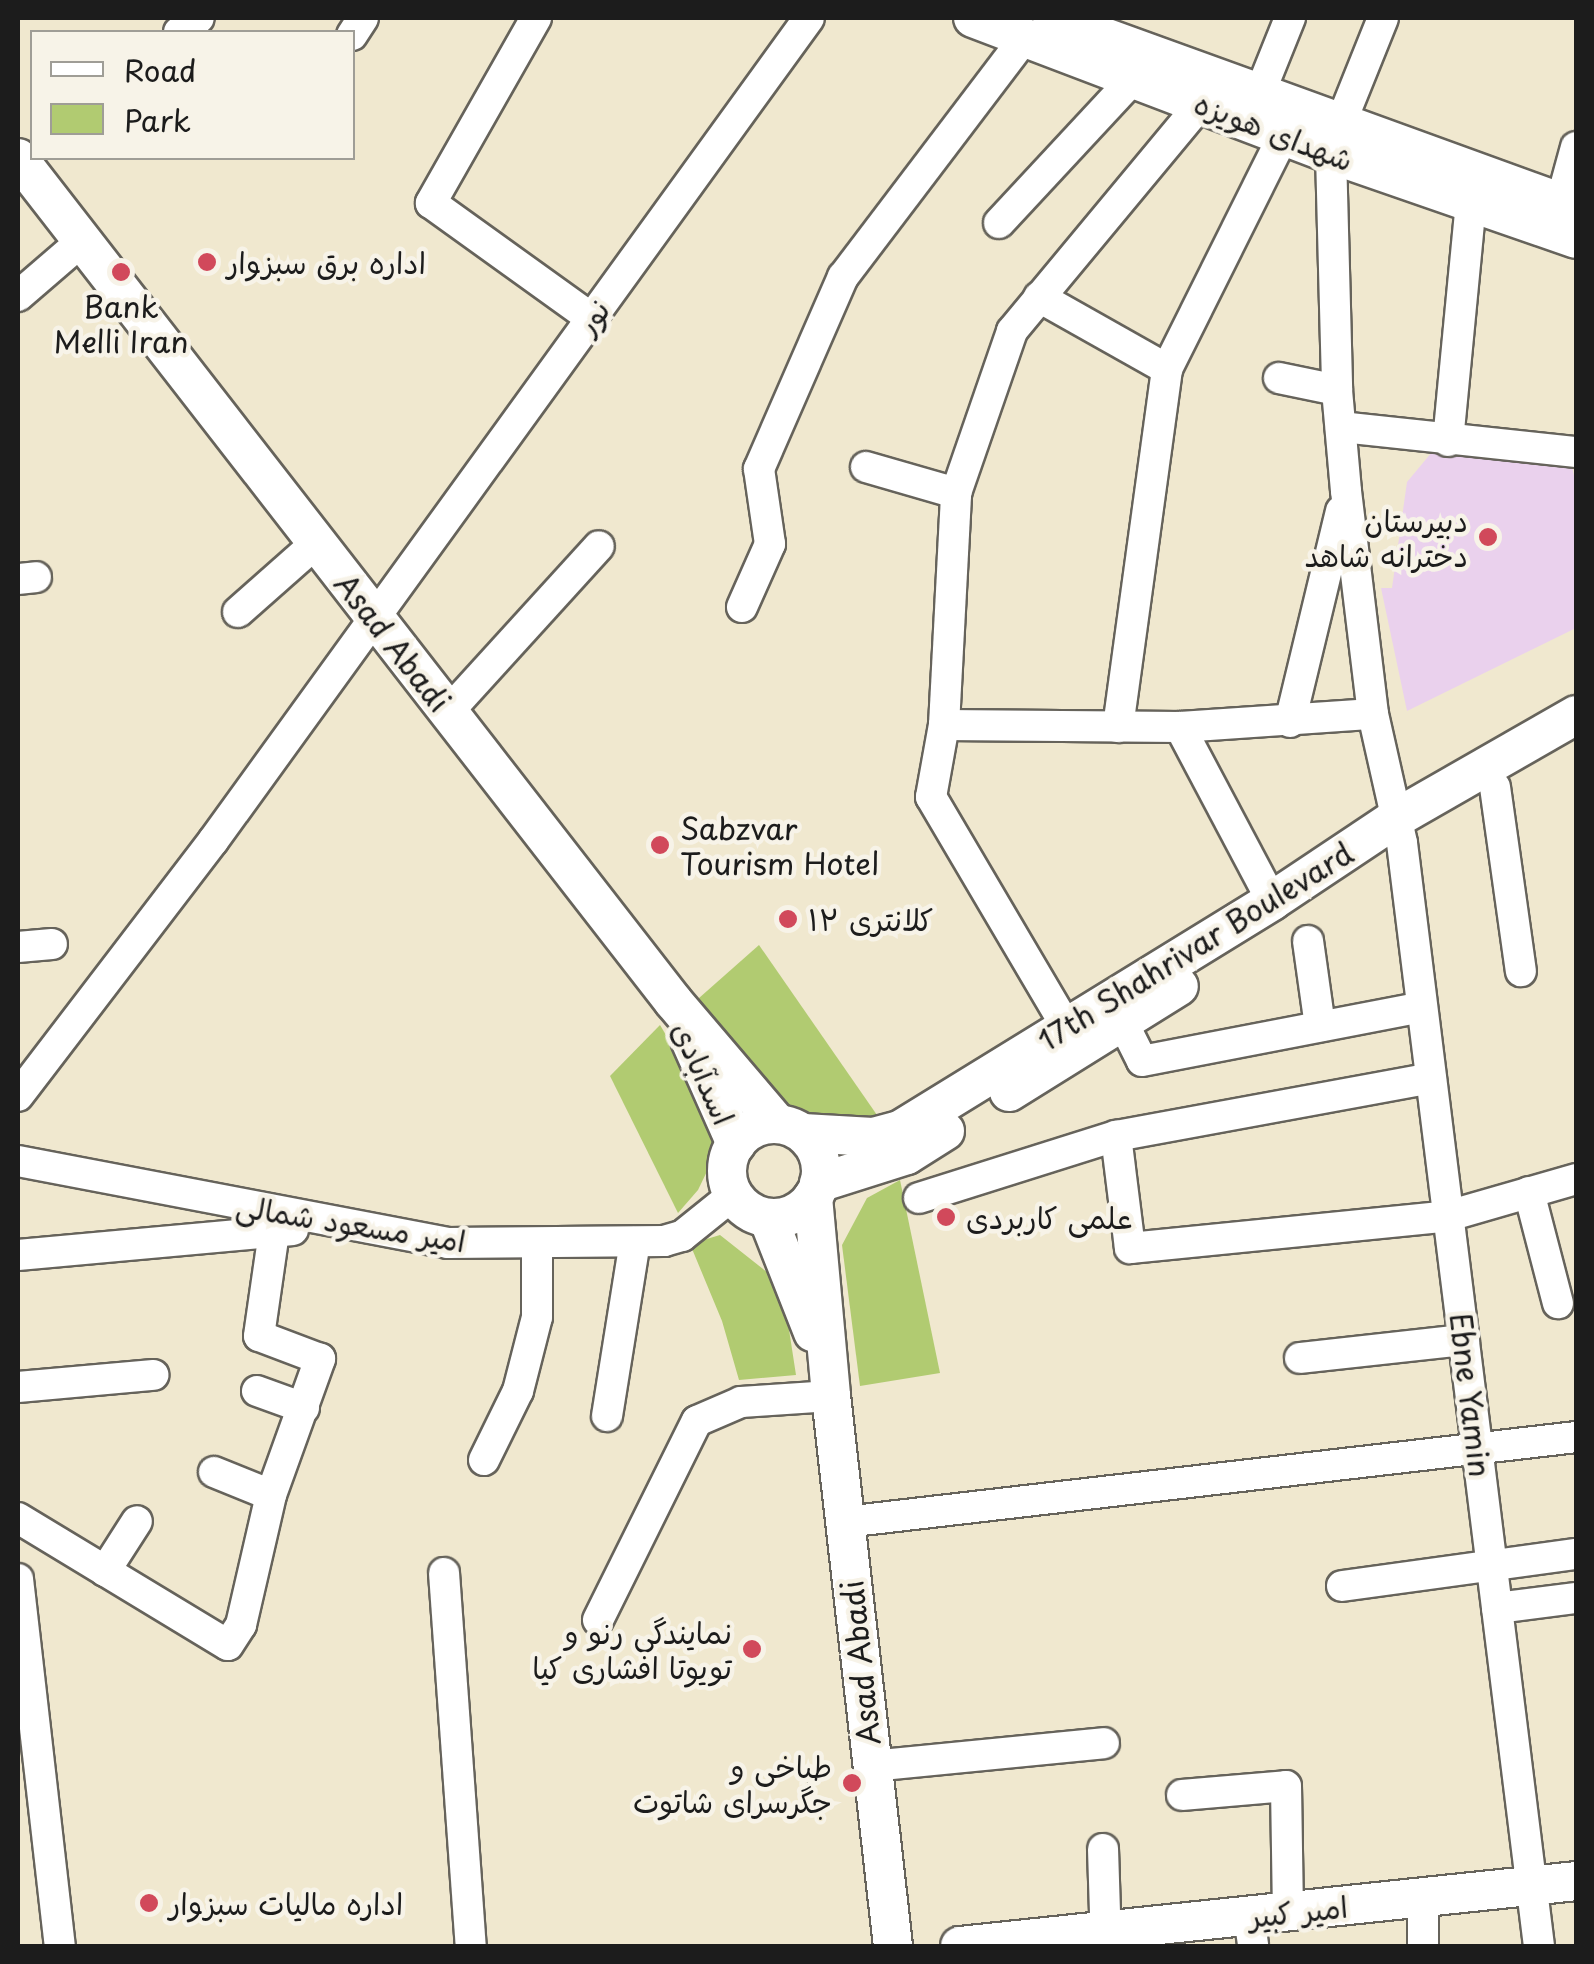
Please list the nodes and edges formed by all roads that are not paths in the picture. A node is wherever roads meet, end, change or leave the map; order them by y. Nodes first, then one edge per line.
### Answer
1 (536, 18) edge
2 (809, 18) edge
3 (973, 18) edge
4 (1290, 18) edge
5 (1382, 18) edge
6 (1039, 27) edge
7 (1133, 79) junction
8 (1259, 95) junction
9 (1202, 102) junction
10 (1284, 134) junction
11 (1336, 140) junction
12 (1576, 147) edge
13 (18, 155) edge
14 (1471, 204) junction
15 (1569, 205) edge
16 (999, 223) dead end
17 (1576, 240) edge
18 (82, 241) junction
19 (18, 296) edge
20 (1040, 297) junction
21 (592, 318) junction
22 (1167, 368) junction
23 (1279, 378) dead end
24 (1337, 390) junction
25 (1340, 428) junction
26 (1448, 441) junction
27 (1576, 452) edge
28 (866, 467) dead end
29 (1346, 491) junction
30 (956, 493) junction
31 (316, 543) junction
32 (598, 546) dead end
33 (742, 607) dead end
34 (238, 612) dead end
35 (374, 617) junction
36 (448, 712) junction
37 (1372, 714) junction
38 (1576, 715) edge
39 (1290, 722) junction
40 (944, 725) junction
41 (1118, 728) junction
42 (1180, 728) junction
43 (1576, 741) edge
44 (1495, 787) junction
45 (1400, 830) junction
46 (1272, 901) junction
47 (1308, 941) dead end
48 (52, 944) dead end
49 (18, 947) edge
50 (1521, 971) dead end
51 (673, 1002) junction
52 (1422, 1006) junction
53 (1123, 1023) junction
54 (1066, 1026) junction
55 (1320, 1026) junction
56 (1431, 1078) junction
57 (18, 1096) edge
58 (789, 1127) junction
59 (1116, 1136) junction
60 (736, 1144) junction
61 (18, 1161) edge
62 (1576, 1179) edge
63 (816, 1190) junction
64 (1529, 1192) junction
65 (733, 1195) junction
66 (919, 1198) dead end
67 (1448, 1216) junction
68 (768, 1218) junction
69 (342, 1226) junction
70 (274, 1232) junction
71 (636, 1242) junction
72 (536, 1246) junction
73 (18, 1255) edge
74 (1558, 1304) dead end
75 (1464, 1340) junction
76 (1300, 1358) dead end
77 (153, 1375) dead end
78 (18, 1387) edge
79 (831, 1387) junction
80 (257, 1392) dead end
81 (304, 1408) junction
82 (607, 1416) dead end
83 (1576, 1437) edge
84 (1478, 1449) junction
85 (484, 1460) dead end
86 (214, 1472) dead end
87 (271, 1495) junction
88 (18, 1518) edge
89 (138, 1521) dead end
90 (845, 1522) junction
91 (1576, 1554) edge
92 (1492, 1565) junction
93 (106, 1571) junction
94 (444, 1573) dead end
95 (18, 1579) edge
96 (1342, 1586) dead end
97 (1576, 1598) edge
98 (1497, 1608) junction
99 (598, 1620) dead end
100 (1104, 1743) dead end
101 (871, 1766) junction
102 (1182, 1794) dead end
103 (1102, 1849) dead end
104 (1576, 1881) edge
105 (1532, 1886) junction
106 (1424, 1898) junction
107 (1288, 1912) junction
108 (1251, 1931) edge
109 (1106, 1939) edge
110 (60, 1946) edge
111 (470, 1946) edge
112 (893, 1946) edge
113 (977, 1946) edge
114 (1423, 1946) edge
115 (1540, 1946) edge

1 - 21 street
2 - 21 street, نور
3 - 6 main road, شهدای هویزه
4 - 8 street
5 - 11 street
6 - 7 main road, شهدای هویزه
6 - 8 main road, شهدای هویزه
6 - 33 street
7 - 9 main road, شهدای هویزه
7 - 16 street
8 - 11 main road, شهدای هویزه
9 - 10 main road, شهدای هویزه
9 - 20 street
10 - 11 main road, شهدای هویزه
10 - 22 street
11 - 14 main road, شهدای هویزه
11 - 15 main road, شهدای هویزه
11 - 24 street, Ebne Yamin
12 - 15 street
13 - 18 main road, Asad Abadi
14 - 17 main road, شهدای هویزه
14 - 26 street
18 - 19 street
18 - 31 main road, Asad Abadi
20 - 22 street
20 - 30 street
21 - 35 street, نور
22 - 41 street
23 - 24 street
24 - 25 street, Ebne Yamin
25 - 26 street
25 - 29 street, Ebne Yamin
26 - 27 street
28 - 30 street
29 - 37 street, Ebne Yamin
29 - 39 street
30 - 40 street
31 - 34 street
31 - 35 main road, Asad Abadi
32 - 36 street
35 - 36 main road, Asad Abadi
35 - 57 street, نور
36 - 51 main road, Asad Abadi
37 - 39 street
37 - 45 street, Ebne Yamin
38 - 45 main road, 17th Shahrivar Boulevard
39 - 42 street
40 - 41 street
40 - 54 street
41 - 42 street
42 - 46 street
43 - 44 main road, 17th Shahrivar Boulevard
44 - 45 main road, 17th Shahrivar Boulevard
44 - 50 street
45 - 46 main road, 17th Shahrivar Boulevard
45 - 52 street, Ebne Yamin
45 - 53 main road, 17th Shahrivar Boulevard
46 - 54 main road, 17th Shahrivar Boulevard
47 - 55 street
48 - 49 street
51 - 58 main road, Asad Abadi
51 - 60 main road, اسدآبادی
52 - 55 street
52 - 56 street, Ebne Yamin
53 - 55 street
53 - 63 main road, 17th Shahrivar Boulevard
54 - 58 main road, 17th Shahrivar Boulevard
56 - 59 street
56 - 67 street, Ebne Yamin
58 - 60 main road
58 - 63 main road
59 - 66 street
59 - 67 street
60 - 65 main road
61 - 69 street, امیر مسعود شمالی
62 - 64 street
63 - 68 main road
63 - 79 main road, Asad Abadi
64 - 67 street
64 - 74 street
65 - 68 main road
65 - 71 street, امیر مسعود شمالی
67 - 75 street, Ebne Yamin
68 - 79 main road, Asad Abadi
69 - 70 street
69 - 72 street, امیر مسعود شمالی
70 - 73 street
70 - 81 street
71 - 72 street, امیر مسعود شمالی
71 - 82 street
72 - 85 street
75 - 76 street
75 - 84 street, Ebne Yamin
77 - 78 street
79 - 90 main road, Asad Abadi
79 - 99 street
80 - 81 street
81 - 87 street
83 - 84 street
84 - 90 street
84 - 92 street, Ebne Yamin
86 - 87 street
87 - 93 street
88 - 93 street
89 - 93 street
90 - 101 main road, Asad Abadi
91 - 92 street
92 - 96 street
92 - 98 street, Ebne Yamin
94 - 111 street
95 - 110 street
97 - 98 street
98 - 105 street, Ebne Yamin
100 - 101 street
101 - 112 main road, Asad Abadi
102 - 107 street
103 - 109 street
104 - 105 main road, امیر کبیر
105 - 106 main road, امیر کبیر
105 - 115 street, Ebne Yamin
106 - 107 main road, امیر کبیر
106 - 114 street
107 - 108 main road, امیر کبیر
108 - 109 main road, امیر کبیر
109 - 113 main road, امیر کبیر

